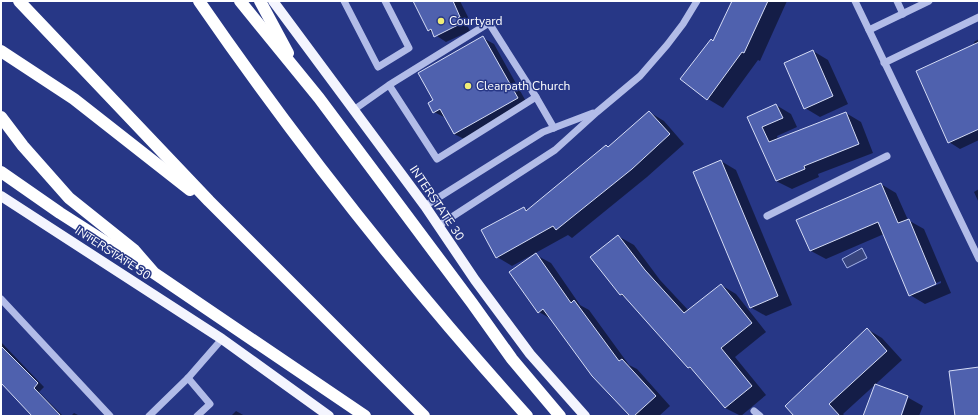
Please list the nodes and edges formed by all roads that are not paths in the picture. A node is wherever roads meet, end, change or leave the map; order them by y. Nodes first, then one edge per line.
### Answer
1 (19, 1) edge
2 (199, 1) edge
3 (240, 1) edge
4 (260, 1) edge
5 (273, 1) edge
6 (344, 1) edge
7 (385, 1) edge
8 (855, 1) edge
9 (897, 1) edge
10 (929, 1) edge
11 (694, 2) edge
12 (903, 14) junction
13 (979, 17) edge
14 (869, 30) junction
15 (1, 51) edge
16 (884, 62) junction
17 (302, 78) junction
18 (389, 85) junction
19 (536, 97) junction
20 (354, 109) junction
21 (596, 112) junction
22 (1, 117) edge
23 (554, 128) junction
24 (887, 156) dead end
25 (1, 172) edge
26 (1, 196) edge
27 (425, 206) junction
28 (767, 216) dead end
29 (227, 220) junction
30 (438, 226) junction
31 (979, 259) edge
32 (154, 273) junction
33 (1, 299) edge
34 (222, 339) junction
35 (188, 378) junction
36 (110, 416) edge
37 (149, 416) edge
38 (197, 416) edge
39 (329, 416) edge
40 (365, 416) edge
41 (424, 416) edge
42 (527, 416) edge
43 (560, 416) edge
44 (585, 416) edge

1 - 29 highway
2 - 42 highway
3 - 17 highway
4 - 17 highway
5 - 20 main road, INTERSTATE 30
6 - 7 street
8 - 14 street
9 - 12 street
10 - 12 street
11 - 21 street
12 - 14 street
13 - 16 street
14 - 16 street
15 - 29 highway
16 - 31 street
17 - 43 highway
18 - 19 street
18 - 19 street
18 - 20 street
19 - 23 street
20 - 27 main road, INTERSTATE 30
21 - 23 street
21 - 30 street
22 - 32 highway
23 - 27 street
24 - 28 street
25 - 32 highway
26 - 34 main road, INTERSTATE 30
27 - 30 main road, INTERSTATE 30
29 - 41 highway
30 - 44 main road, INTERSTATE 30
32 - 40 highway
33 - 36 street
34 - 35 street
34 - 39 main road, INTERSTATE 30
35 - 37 street
35 - 38 street

